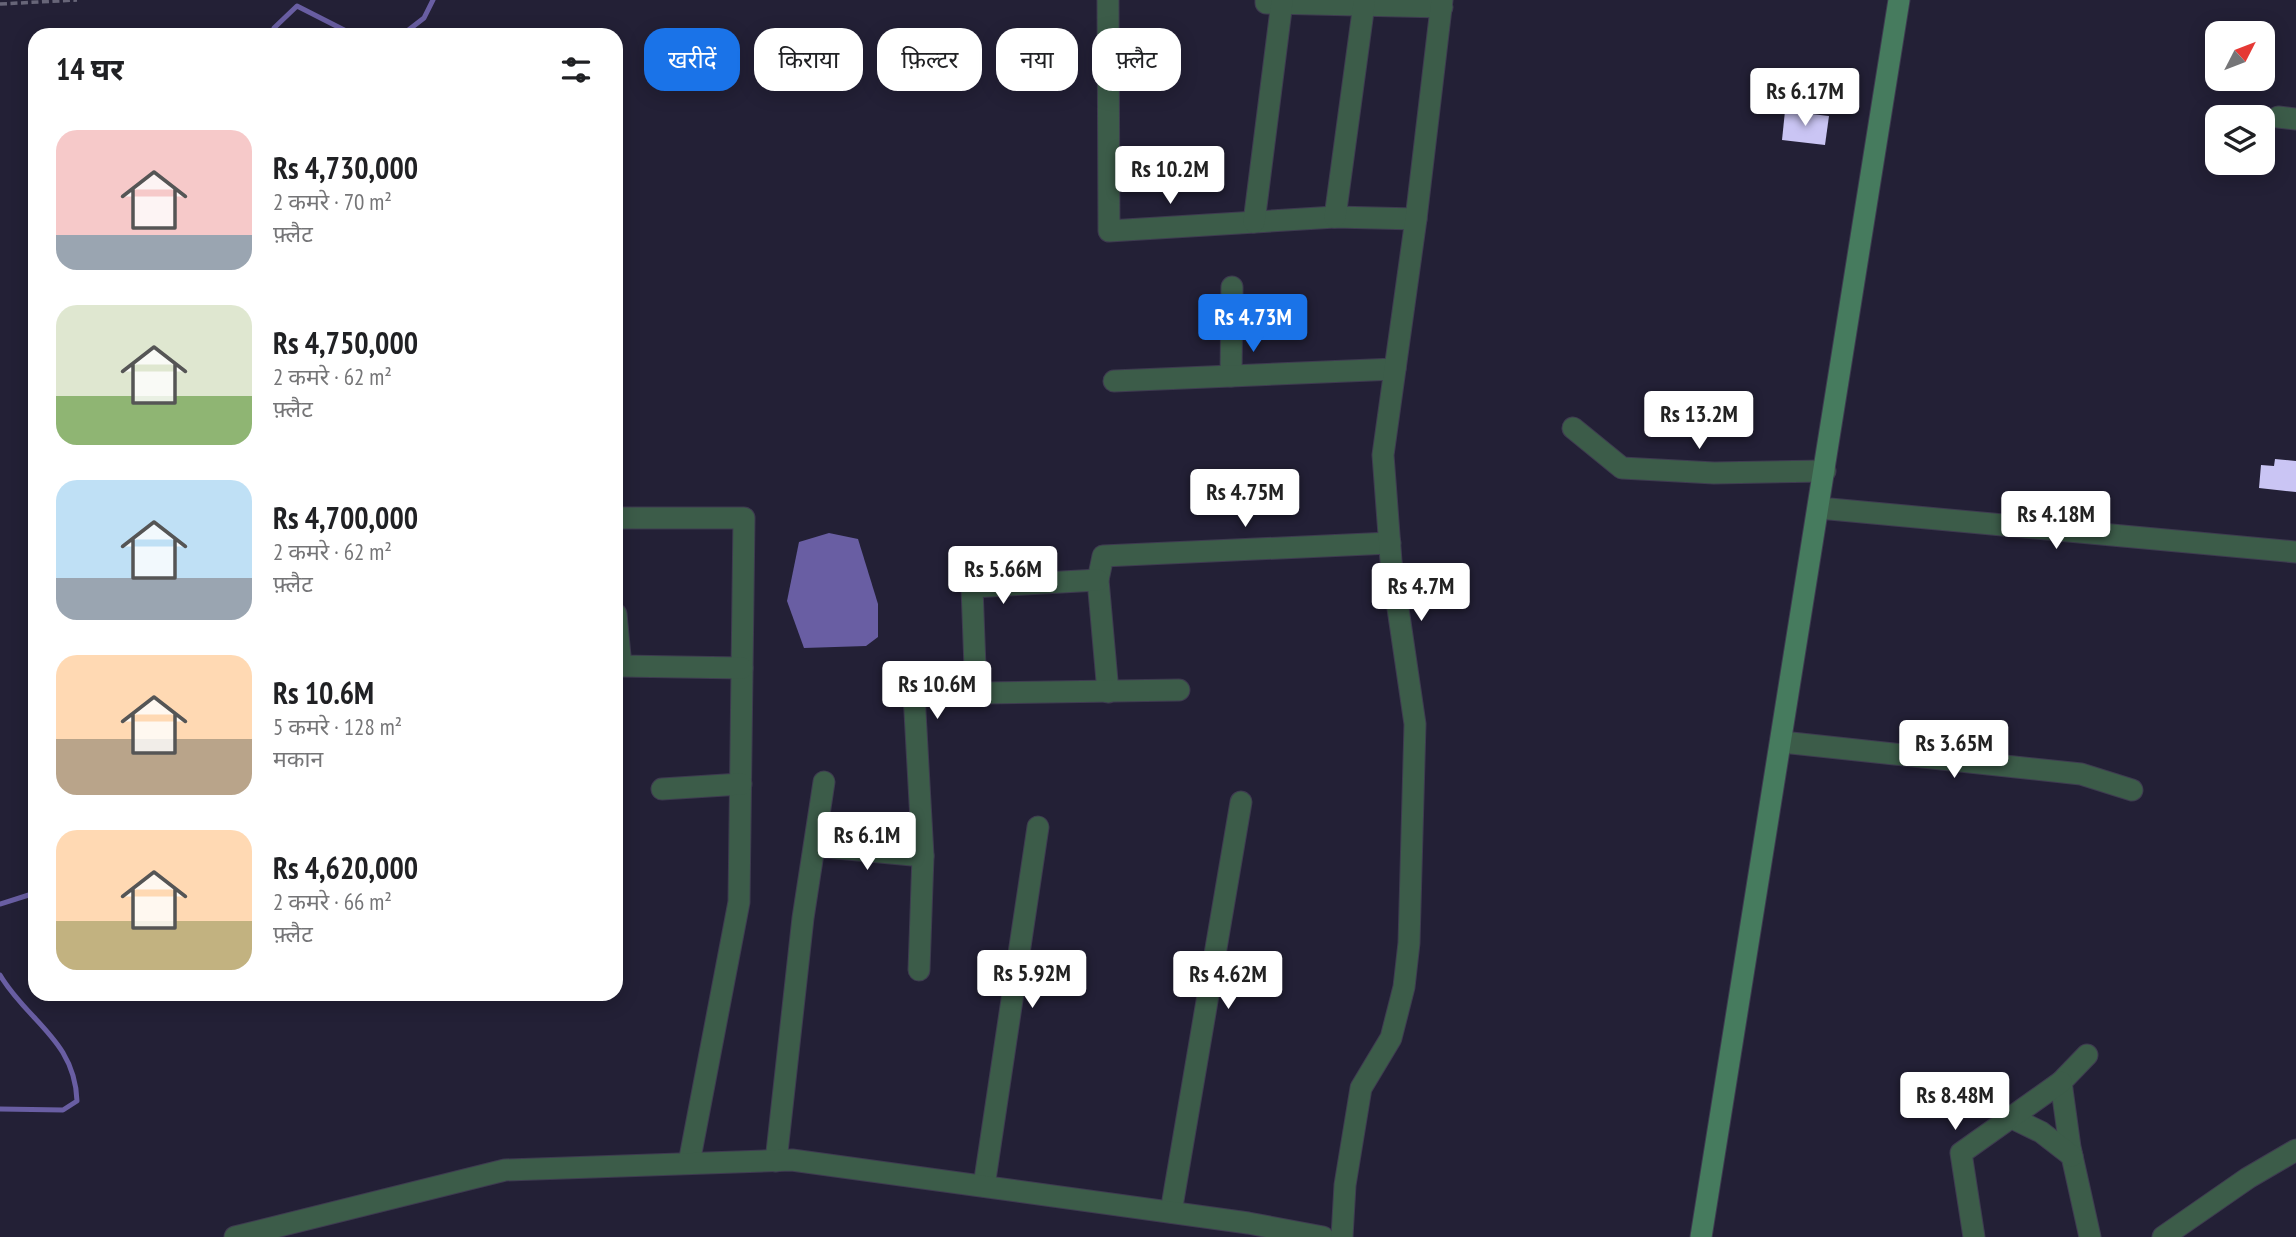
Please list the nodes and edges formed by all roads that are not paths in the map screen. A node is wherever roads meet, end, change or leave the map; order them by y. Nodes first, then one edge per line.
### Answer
1 (1108, 0) edge
2 (1899, 0) edge
3 (1274, 1) edge
4 (1352, 3) edge
5 (1442, 4) edge
6 (1335, 217) junction
7 (1416, 219) junction
8 (1254, 222) junction
9 (1232, 287) dead end
10 (1395, 369) junction
11 (1231, 376) junction
12 (1114, 381) dead end
13 (1573, 428) dead end
14 (1825, 471) junction
15 (1819, 508) junction
16 (623, 518) edge
17 (1390, 543) junction
18 (2296, 552) edge
19 (1098, 580) junction
20 (623, 666) edge
21 (742, 668) junction
22 (1180, 690) dead end
23 (1108, 692) junction
24 (976, 694) junction
25 (1782, 742) junction
26 (824, 782) dead end
27 (741, 784) junction
28 (662, 789) dead end
29 (2132, 790) dead end
30 (1241, 802) dead end
31 (1038, 827) dead end
32 (815, 846) junction
33 (923, 856) junction
34 (919, 970) dead end
35 (2087, 1055) dead end
36 (2061, 1082) junction
37 (2012, 1118) junction
38 (2296, 1150) edge
39 (2072, 1156) junction
40 (776, 1161) junction
41 (689, 1164) junction
42 (984, 1186) junction
43 (1171, 1212) junction
44 (235, 1237) edge
45 (1323, 1237) edge
46 (1342, 1237) edge
47 (1701, 1237) edge
48 (1974, 1237) edge
49 (2090, 1237) edge
50 (2163, 1237) edge

1 - 8 street
2 - 14 main road
3 - 4 street
3 - 8 street
4 - 5 street
4 - 6 street
5 - 7 street
6 - 7 street
6 - 8 street
7 - 10 street
9 - 11 street
10 - 11 street
10 - 17 street
11 - 12 street
13 - 14 street
14 - 15 main road
15 - 18 street
15 - 25 main road
16 - 21 street
17 - 19 street
17 - 46 street
19 - 23 street
19 - 24 street
20 - 21 street
21 - 27 street
22 - 23 street
23 - 24 street
24 - 33 street
25 - 29 street
25 - 47 main road
26 - 32 street
27 - 28 street
27 - 41 street
30 - 43 street
31 - 42 street
32 - 33 street
32 - 40 street
33 - 34 street
35 - 36 street
36 - 37 street
36 - 39 street
37 - 39 street
37 - 48 street
38 - 50 street
39 - 49 street
40 - 41 street
40 - 42 street
41 - 44 street
42 - 43 street
43 - 45 street

